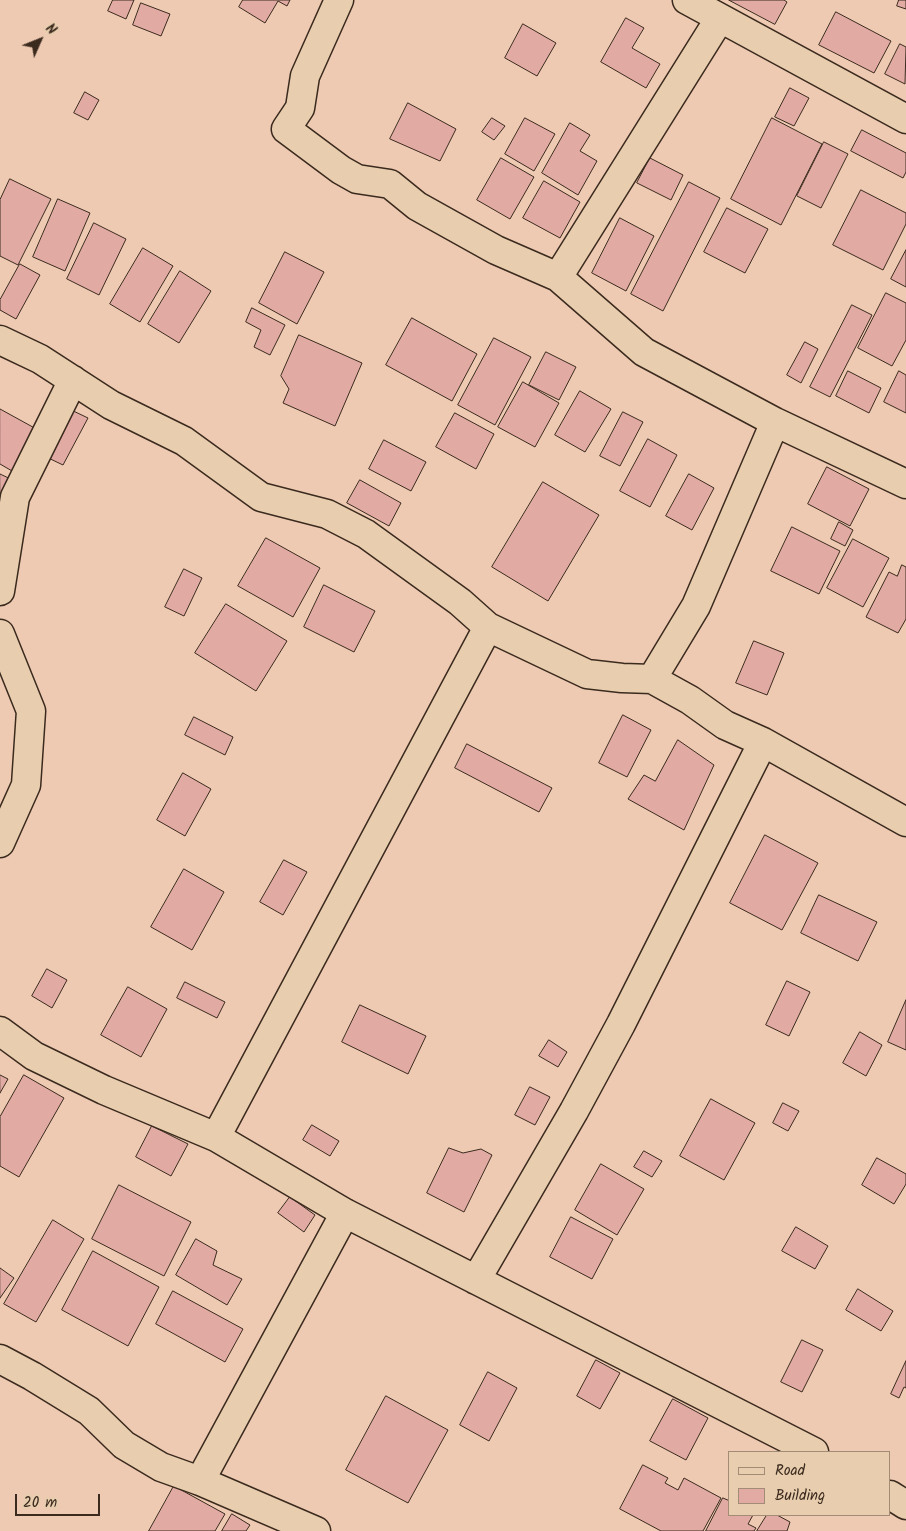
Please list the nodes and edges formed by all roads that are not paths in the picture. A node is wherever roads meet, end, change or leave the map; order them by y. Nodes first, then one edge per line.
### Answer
1 (339, 0) edge
2 (687, 0) edge
3 (720, 18) junction
4 (906, 119) edge
5 (558, 277) junction
6 (0, 340) edge
7 (73, 380) junction
8 (775, 422) junction
9 (906, 484) edge
10 (0, 591) edge
11 (488, 627) junction
12 (0, 634) edge
13 (652, 679) junction
14 (763, 742) junction
15 (906, 822) edge
16 (0, 843) edge
17 (0, 1031) edge
18 (216, 1137) junction
19 (345, 1213) junction
20 (476, 1280) junction
21 (0, 1359) edge
22 (812, 1451) edge
23 (200, 1481) junction
24 (891, 1496) edge
25 (906, 1505) edge
26 (316, 1531) edge

1 - 5 street
2 - 3 street
3 - 4 street
3 - 5 street
5 - 8 street
6 - 7 street
7 - 10 street
7 - 11 street
8 - 9 street
8 - 13 street
11 - 13 street
11 - 18 street
12 - 16 street
13 - 14 street
14 - 15 street
14 - 20 street
17 - 18 street
18 - 19 street
19 - 20 street
19 - 23 street
20 - 22 street
21 - 23 street
23 - 26 street
24 - 25 street

